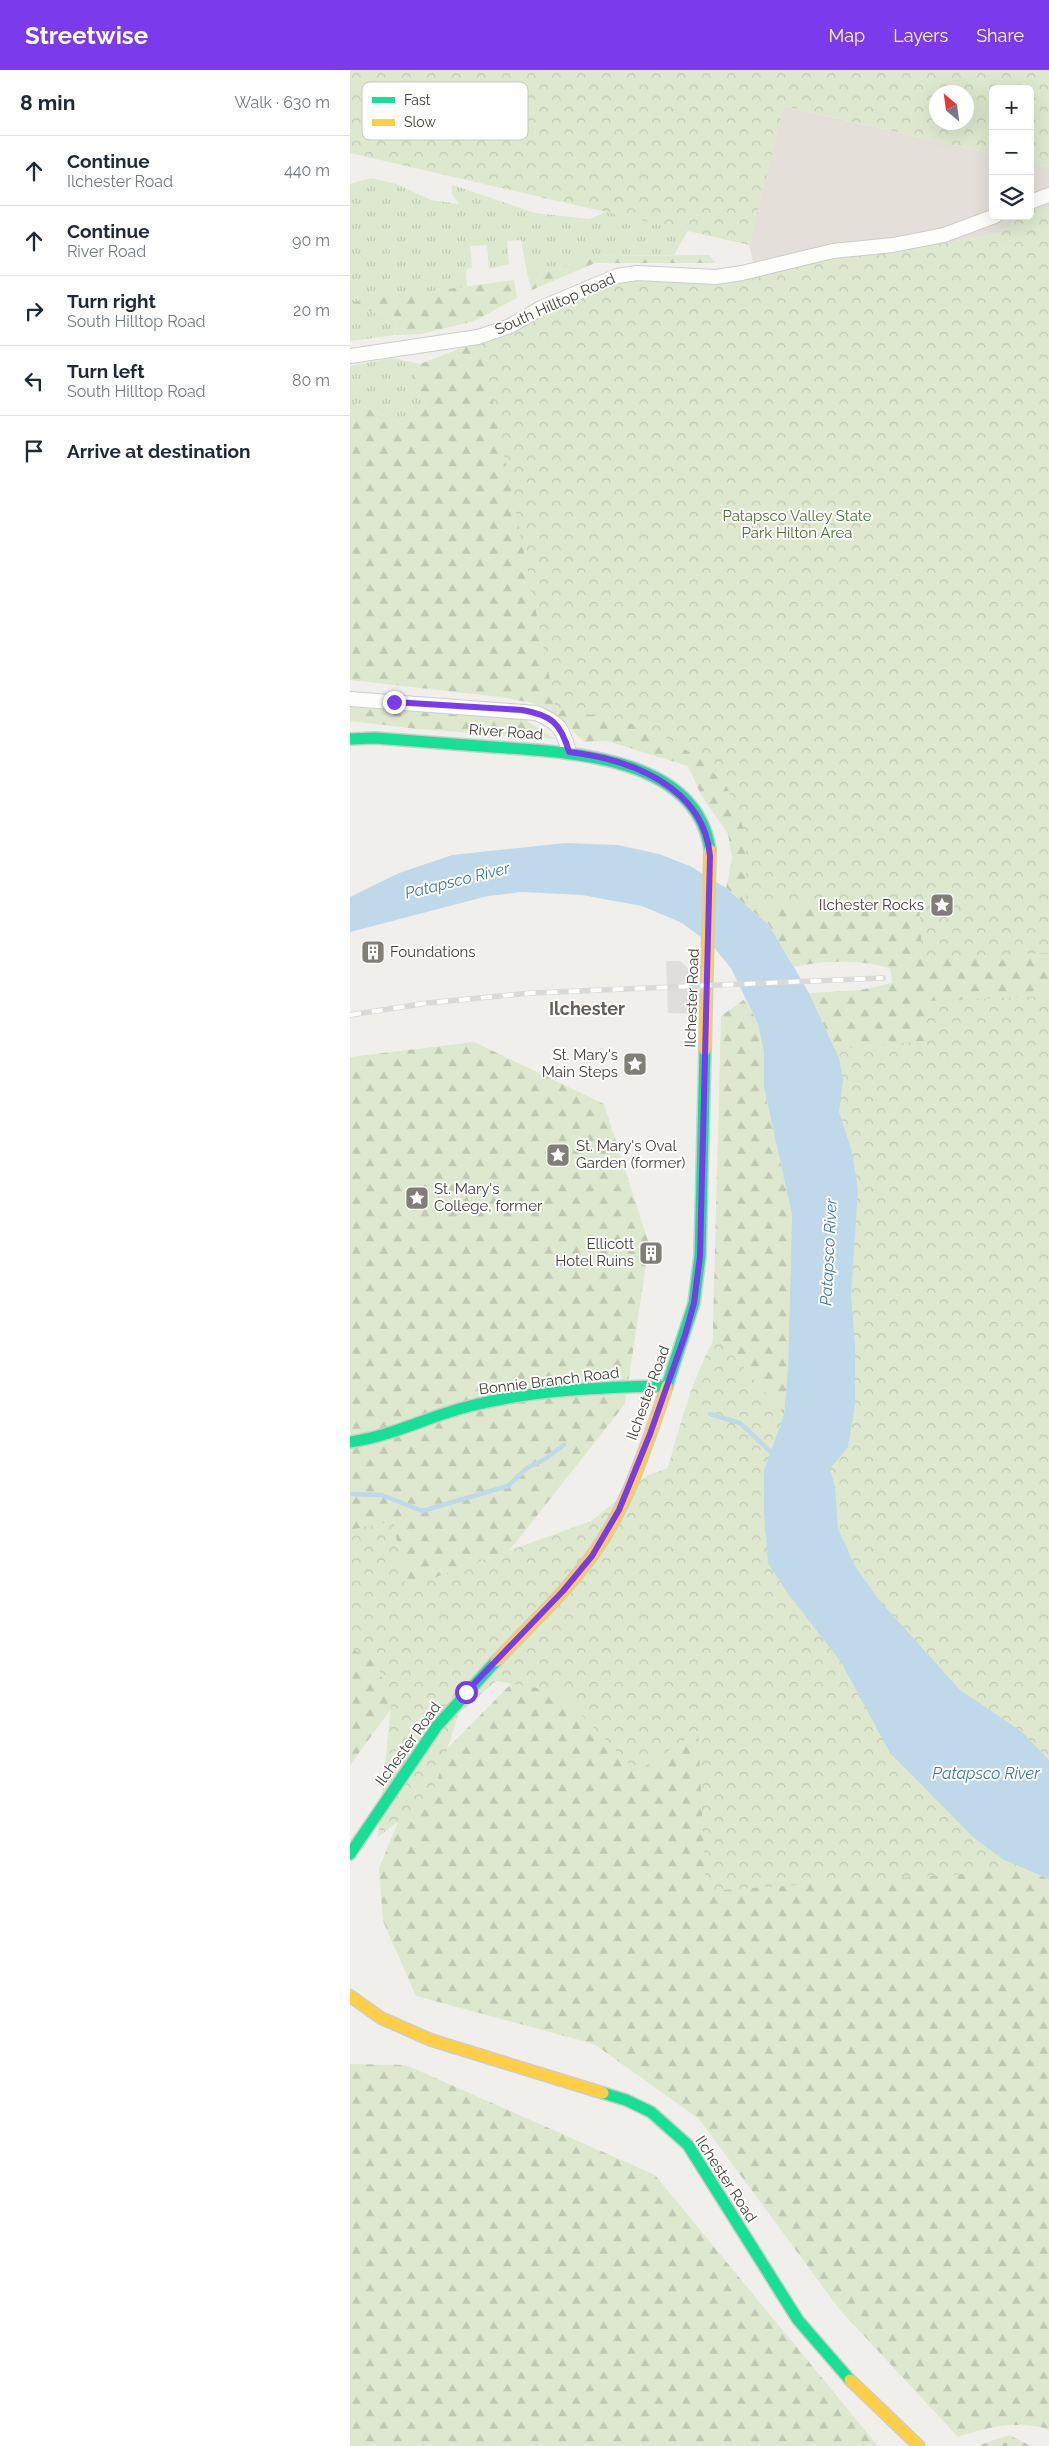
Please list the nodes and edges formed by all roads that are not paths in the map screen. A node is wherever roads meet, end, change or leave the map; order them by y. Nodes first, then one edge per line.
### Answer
1 (1049, 195) edge
2 (1034, 201) edge
3 (989, 218) edge
4 (350, 356) edge
5 (350, 699) edge
6 (350, 739) edge
7 (569, 752) junction
8 (709, 846) joint
9 (666, 1386) junction
10 (350, 1442) edge
11 (350, 1854) edge
12 (350, 1996) edge
13 (919, 2446) edge

1 - 2 street
3 - 4 street, South Hilltop Road
5 - 7 street
6 - 7 street, River Road
7 - 8 street, River Road
8 - 9 street, Ilchester Road
9 - 10 street, Bonnie Branch Road
9 - 11 street, Ilchester Road
12 - 13 street, Ilchester Road

